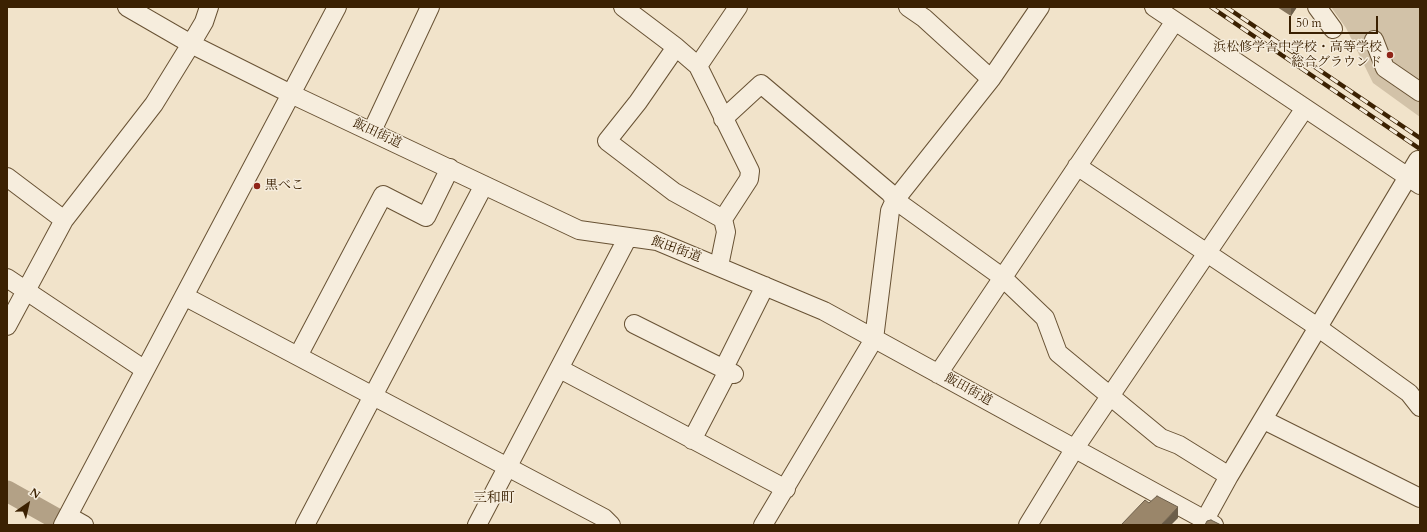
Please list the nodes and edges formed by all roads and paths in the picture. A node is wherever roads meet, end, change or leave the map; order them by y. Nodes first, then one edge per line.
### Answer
1 (126, 7) edge
2 (209, 7) edge
3 (337, 7) edge
4 (430, 7) edge
5 (738, 7) edge
6 (908, 7) edge
7 (1040, 7) edge
8 (1154, 7) edge
9 (1317, 7) edge
10 (626, 8) edge
11 (1175, 21) junction
12 (1333, 29) dead end
13 (1374, 40) dead end
14 (191, 44) junction
15 (676, 47) junction
16 (698, 66) junction
17 (991, 79) junction
18 (1420, 92) edge
19 (291, 94) junction
20 (1305, 108) junction
21 (723, 119) junction
22 (372, 131) junction
23 (1418, 160) dead end
24 (1077, 166) junction
25 (450, 168) junction
26 (7, 177) edge
27 (1414, 180) edge
28 (484, 184) junction
29 (895, 200) junction
30 (723, 219) junction
31 (64, 220) junction
32 (628, 237) junction
33 (1207, 254) junction
34 (719, 266) junction
35 (1002, 277) junction
36 (7, 278) edge
37 (765, 286) junction
38 (26, 290) junction
39 (184, 296) junction
40 (634, 324) dead end
41 (7, 326) edge
42 (1317, 328) junction
43 (874, 339) junction
44 (298, 356) junction
45 (560, 369) junction
46 (145, 370) junction
47 (729, 371) junction
48 (938, 374) junction
49 (1112, 395) junction
50 (374, 396) junction
51 (1420, 407) edge
52 (1264, 420) junction
53 (692, 440) junction
54 (1075, 448) junction
55 (508, 468) junction
56 (1229, 476) junction
57 (786, 489) junction
58 (1420, 498) edge
59 (65, 520) edge
60 (1207, 523) edge
61 (84, 525) edge
62 (305, 525) edge
63 (477, 525) edge
64 (610, 525) edge
65 (763, 525) edge
66 (1028, 525) edge

1 - 14 street, 飯田街道
2 - 14 street
3 - 19 street
4 - 22 street
5 - 16 street
6 - 17 street
7 - 17 street
8 - 11 street
9 - 12 street
10 - 15 street
11 - 20 street
11 - 24 street
13 - 18 street
14 - 19 street, 飯田街道
14 - 31 street
15 - 16 street
15 - 30 street
16 - 21 street
17 - 29 street
19 - 22 street, 飯田街道
19 - 39 street
20 - 27 street
20 - 33 street
21 - 29 street
21 - 30 street
22 - 25 street, 飯田街道
23 - 27 street
24 - 33 street
24 - 35 street
25 - 28 street, 飯田街道
25 - 44 street
26 - 31 street
27 - 42 street
28 - 32 street, 飯田街道
28 - 50 street
29 - 35 street
29 - 43 street
30 - 34 street
31 - 38 street
32 - 34 street, 飯田街道
32 - 45 street
33 - 42 street
33 - 49 street
34 - 37 street, 飯田街道
35 - 48 street
35 - 49 street
36 - 38 street
37 - 43 street, 飯田街道
37 - 47 street
38 - 41 street
38 - 46 street
39 - 44 street
39 - 46 street
40 - 47 street
42 - 51 street
42 - 52 street
43 - 48 street, 飯田街道
43 - 57 street
44 - 50 street
45 - 53 street
45 - 55 street
46 - 59 street
47 - 53 street
48 - 54 street, 飯田街道
49 - 54 street
49 - 56 street
50 - 55 street
50 - 62 street
52 - 56 street
52 - 58 street
53 - 57 street
54 - 60 street, 飯田街道
54 - 66 street
55 - 63 street
55 - 64 street
56 - 60 street
57 - 65 street
59 - 61 street

